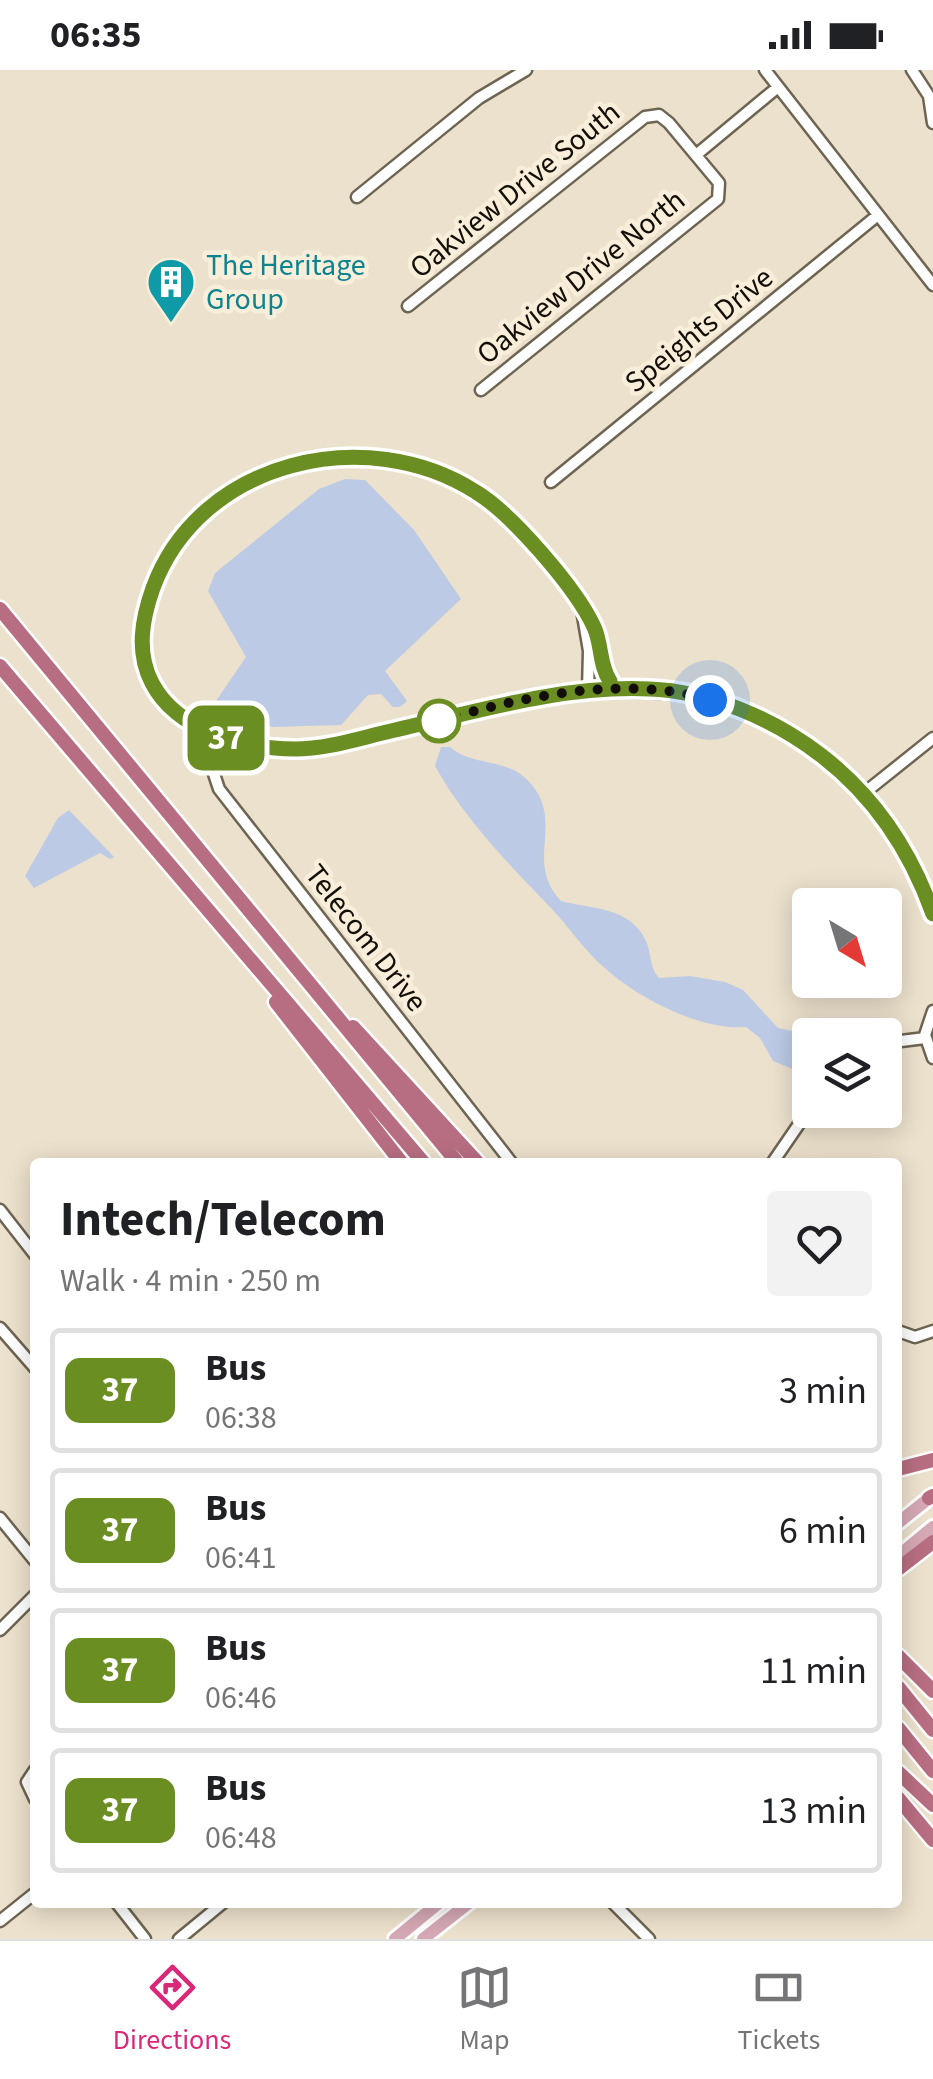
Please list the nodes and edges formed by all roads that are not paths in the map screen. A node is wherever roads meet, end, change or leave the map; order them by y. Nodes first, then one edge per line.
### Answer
1 (526, 70) edge
2 (764, 70) edge
3 (912, 70) edge
4 (778, 87) junction
5 (933, 123) edge
6 (696, 155) junction
7 (357, 196) dead end
8 (878, 215) junction
9 (933, 285) edge
10 (408, 306) dead end
11 (482, 390) dead end
12 (551, 482) dead end
13 (582, 608) junction
14 (0, 610) edge
15 (0, 666) edge
16 (618, 689) junction
17 (588, 691) junction
18 (214, 734) junction
19 (933, 738) edge
20 (863, 794) junction
21 (933, 914) edge
22 (257, 972) junction
23 (933, 1011) edge
24 (337, 1013) junction
25 (925, 1038) junction
26 (902, 1041) edge
27 (933, 1058) edge
28 (796, 1128) edge
29 (398, 1158) edge
30 (420, 1158) edge
31 (453, 1158) edge
32 (473, 1158) edge
33 (508, 1158) edge
34 (776, 1158) edge
35 (0, 1210) edge
36 (30, 1249) edge
37 (0, 1328) edge
38 (933, 1330) edge
39 (902, 1332) edge
40 (30, 1362) edge
41 (933, 1464) edge
42 (902, 1471) edge
43 (932, 1496) edge
44 (0, 1518) edge
45 (902, 1520) edge
46 (933, 1527) edge
47 (933, 1542) edge
48 (902, 1553) edge
49 (30, 1555) edge
50 (902, 1566) edge
51 (30, 1599) edge
52 (0, 1630) edge
53 (902, 1660) edge
54 (933, 1691) edge
55 (902, 1693) edge
56 (933, 1730) edge
57 (902, 1733) edge
58 (933, 1770) edge
59 (902, 1776) edge
60 (902, 1803) edge
61 (933, 1805) edge
62 (933, 1840) edge
63 (30, 1897) edge
64 (121, 1908) edge
65 (217, 1908) edge
66 (431, 1908) edge
67 (436, 1908) edge
68 (440, 1908) edge
69 (462, 1908) edge
70 (626, 1908) edge
71 (448, 1919) junction
72 (0, 1921) edge
73 (146, 1939) edge
74 (179, 1939) edge
75 (395, 1939) edge
76 (407, 1939) edge
77 (423, 1939) edge
78 (649, 1939) edge

1 - 7 street
2 - 4 street
3 - 5 street
4 - 6 street
4 - 8 street
6 - 10 street, Oakview Drive South
6 - 11 street, Oakview Drive North
8 - 9 street
8 - 12 street, Speights Drive
13 - 16 street
13 - 17 street
13 - 18 street
14 - 24 highway
15 - 22 highway
16 - 17 street
16 - 20 street
17 - 18 street
18 - 33 street, Telecom Drive
19 - 20 street
20 - 21 street
22 - 29 highway
22 - 30 highway
23 - 25 street
24 - 31 highway
24 - 32 highway
25 - 26 street
25 - 27 street
28 - 34 street
35 - 36 street
37 - 40 street
38 - 39 street
41 - 42 highway
43 - 45 main road
44 - 49 street
46 - 48 main road
47 - 50 highway
51 - 52 street
53 - 54 highway
55 - 56 highway
57 - 58 highway
59 - 61 highway
60 - 62 highway
63 - 72 street
64 - 73 street
65 - 74 street
66 - 75 main road
67 - 76 main road
68 - 71 street
69 - 71 main road
70 - 78 street
71 - 77 main road

